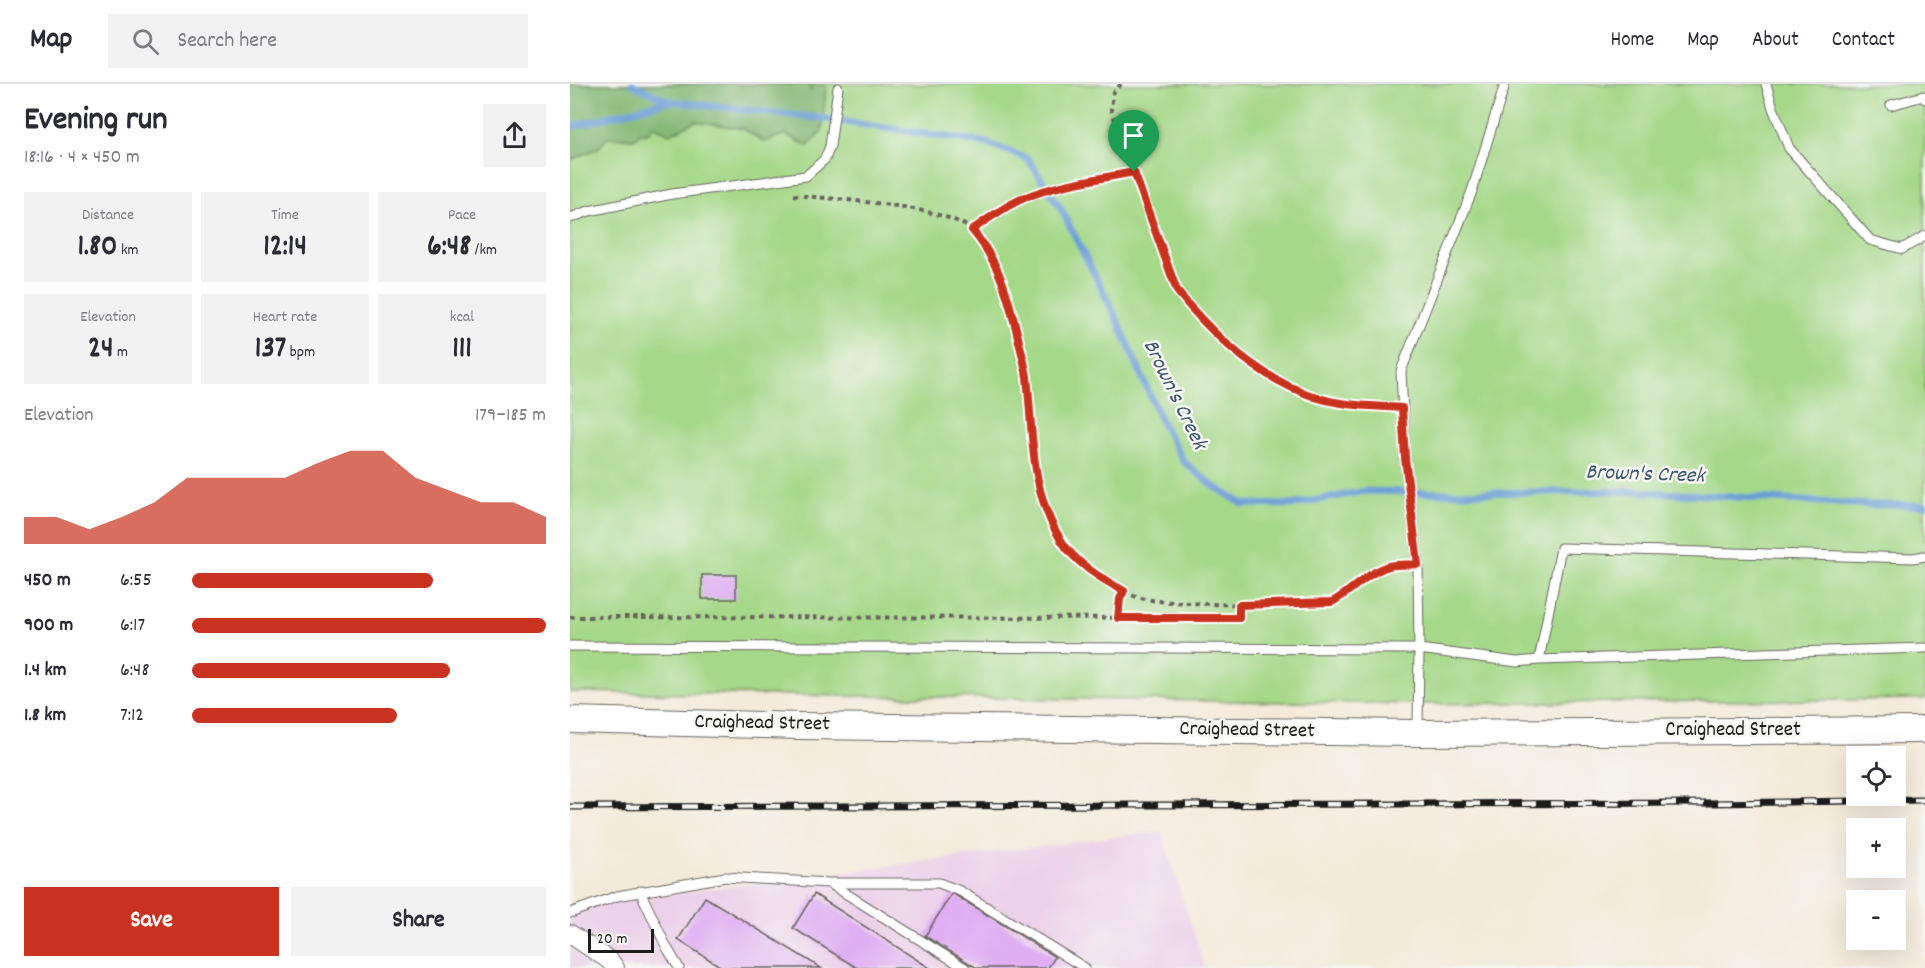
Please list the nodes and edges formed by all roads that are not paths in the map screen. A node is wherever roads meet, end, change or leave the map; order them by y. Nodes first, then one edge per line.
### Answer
1 (1505, 84) edge
2 (1766, 84) edge
3 (838, 88) dead end
4 (1925, 99) edge
5 (1891, 105) dead end
6 (570, 218) edge
7 (1925, 236) edge
8 (1925, 556) edge
9 (570, 646) edge
10 (1925, 648) edge
11 (1419, 649) junction
12 (1539, 660) junction
13 (570, 720) edge
14 (1925, 730) edge
15 (1418, 733) junction
16 (830, 883) junction
17 (640, 891) junction
18 (570, 913) edge
19 (570, 934) edge
20 (615, 968) edge
21 (679, 968) edge
22 (965, 968) edge
23 (1085, 968) edge

1 - 11 lane
2 - 7 lane
3 - 6 lane
4 - 5 lane
8 - 12 lane
9 - 11 lane
10 - 12 lane
11 - 12 lane
11 - 15 lane
13 - 15 street, Craighead Street
14 - 15 street, Craighead Street
16 - 17 lane
16 - 22 lane
16 - 23 lane
17 - 18 lane
17 - 21 lane
19 - 20 street

